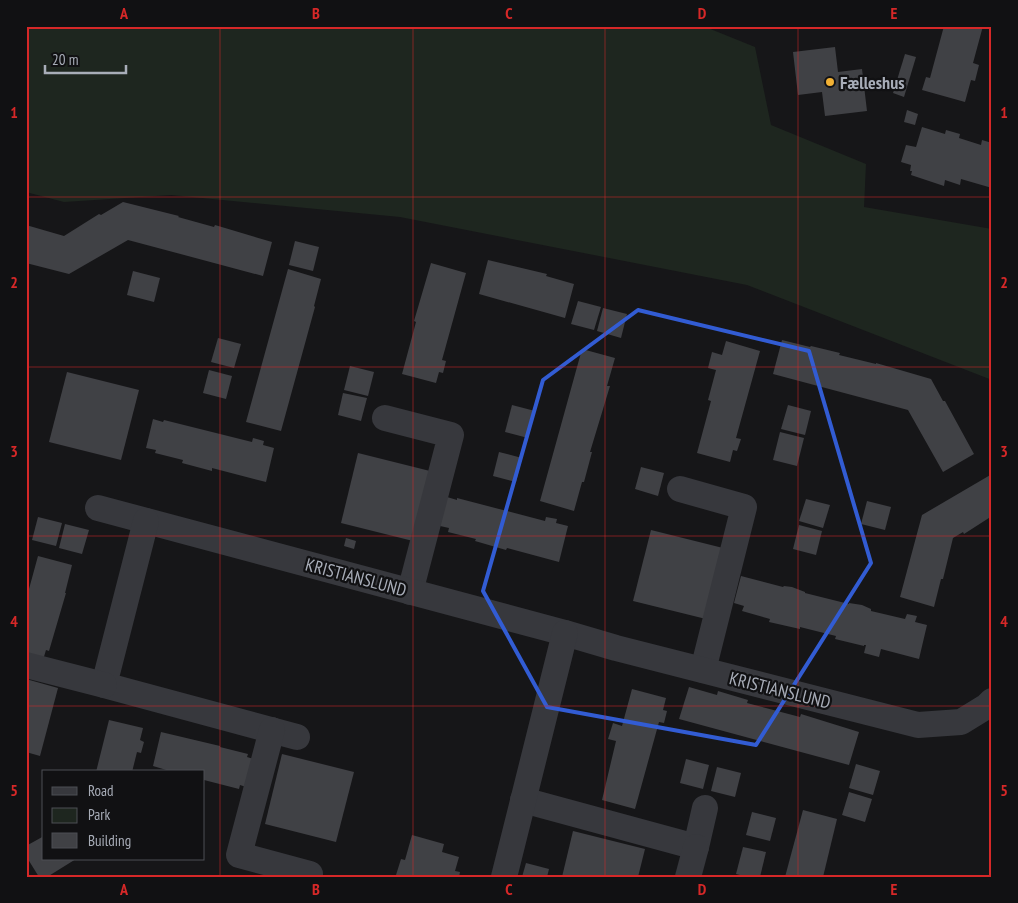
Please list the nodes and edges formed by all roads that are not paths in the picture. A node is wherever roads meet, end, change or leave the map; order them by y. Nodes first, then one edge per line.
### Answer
1 (385, 418) dead end
2 (680, 489) dead end
3 (98, 508) dead end
4 (146, 521) junction
5 (410, 592) junction
6 (565, 633) junction
7 (26, 665) edge
8 (704, 670) junction
9 (104, 686) junction
10 (992, 701) edge
11 (524, 800) junction
12 (705, 808) dead end
13 (696, 847) junction
14 (310, 874) dead end
15 (504, 877) edge
16 (688, 877) edge

1 - 5 street
2 - 8 street
3 - 4 street, KRISTIANSLUND
4 - 5 street, KRISTIANSLUND
4 - 9 street
5 - 6 street, KRISTIANSLUND
6 - 8 street, KRISTIANSLUND
6 - 11 street
7 - 9 street
8 - 10 street, KRISTIANSLUND
9 - 14 street
11 - 13 street
11 - 15 street
12 - 13 street
13 - 16 street

